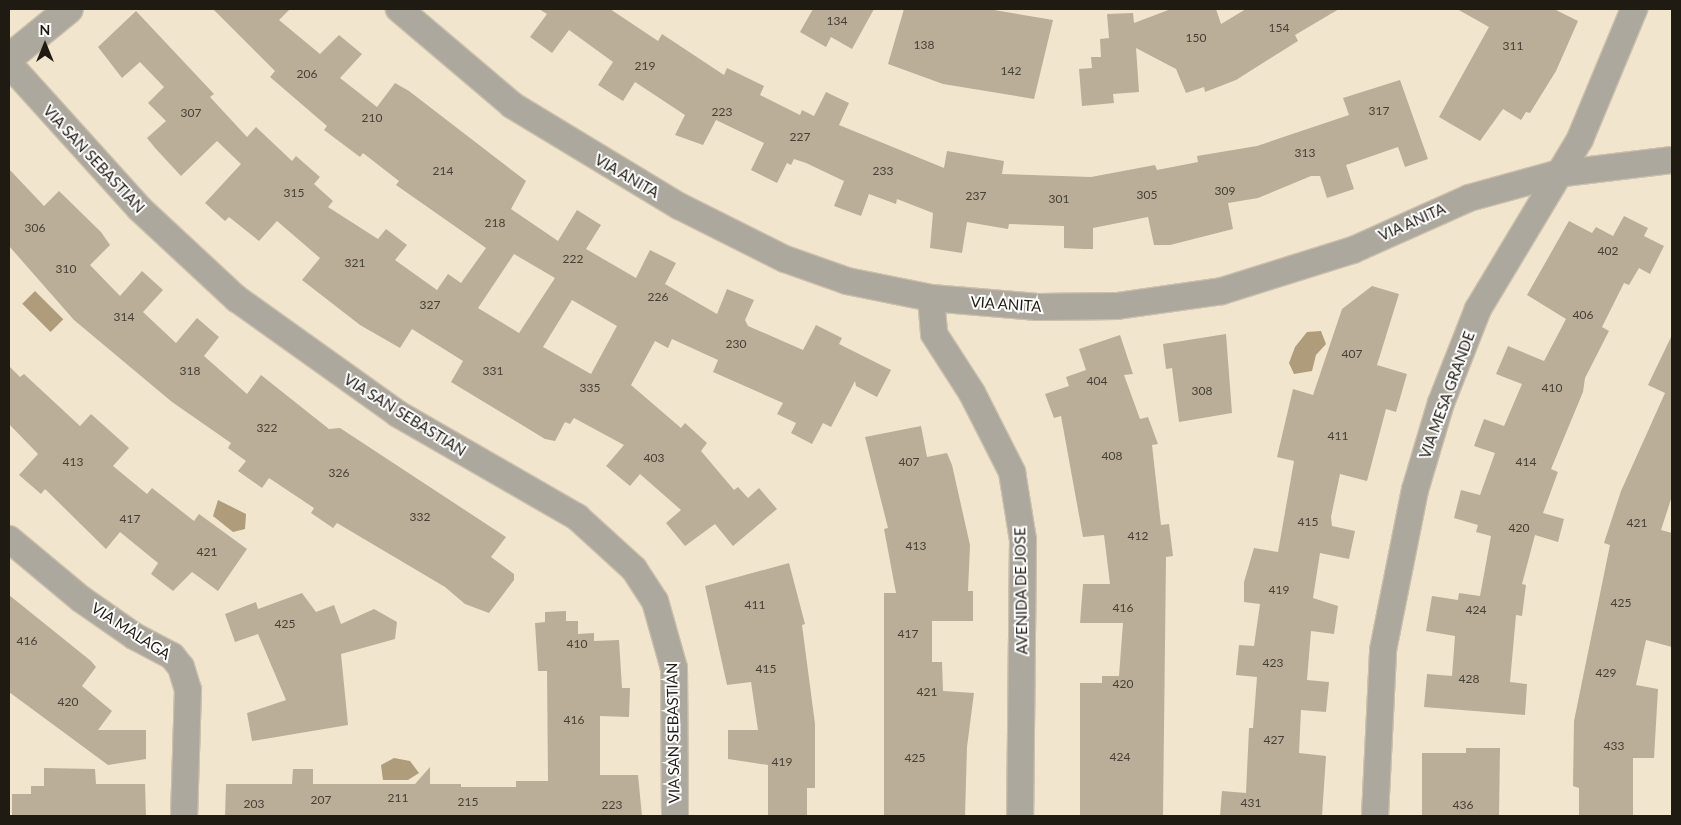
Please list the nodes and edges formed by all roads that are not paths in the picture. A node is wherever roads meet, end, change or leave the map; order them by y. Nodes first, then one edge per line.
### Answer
1 (69, 9) edge
2 (399, 9) edge
3 (1634, 9) edge
4 (9, 58) edge
5 (9, 64) edge
6 (1672, 160) edge
7 (1556, 174) junction
8 (931, 298) junction
9 (9, 539) edge
10 (184, 816) edge
11 (674, 816) edge
12 (1020, 816) edge
13 (1375, 816) edge

1 - 4 street
2 - 8 street, VIA ANITA
3 - 7 street, VIA MESA GRANDE
5 - 11 street, VIA SAN SEBASTIAN
6 - 7 street, VIA ANITA
7 - 8 street, VIA ANITA
7 - 13 street, VIA MESA GRANDE
8 - 12 street, AVENIDA DE JOSE
9 - 10 street, VIA MALAGA

